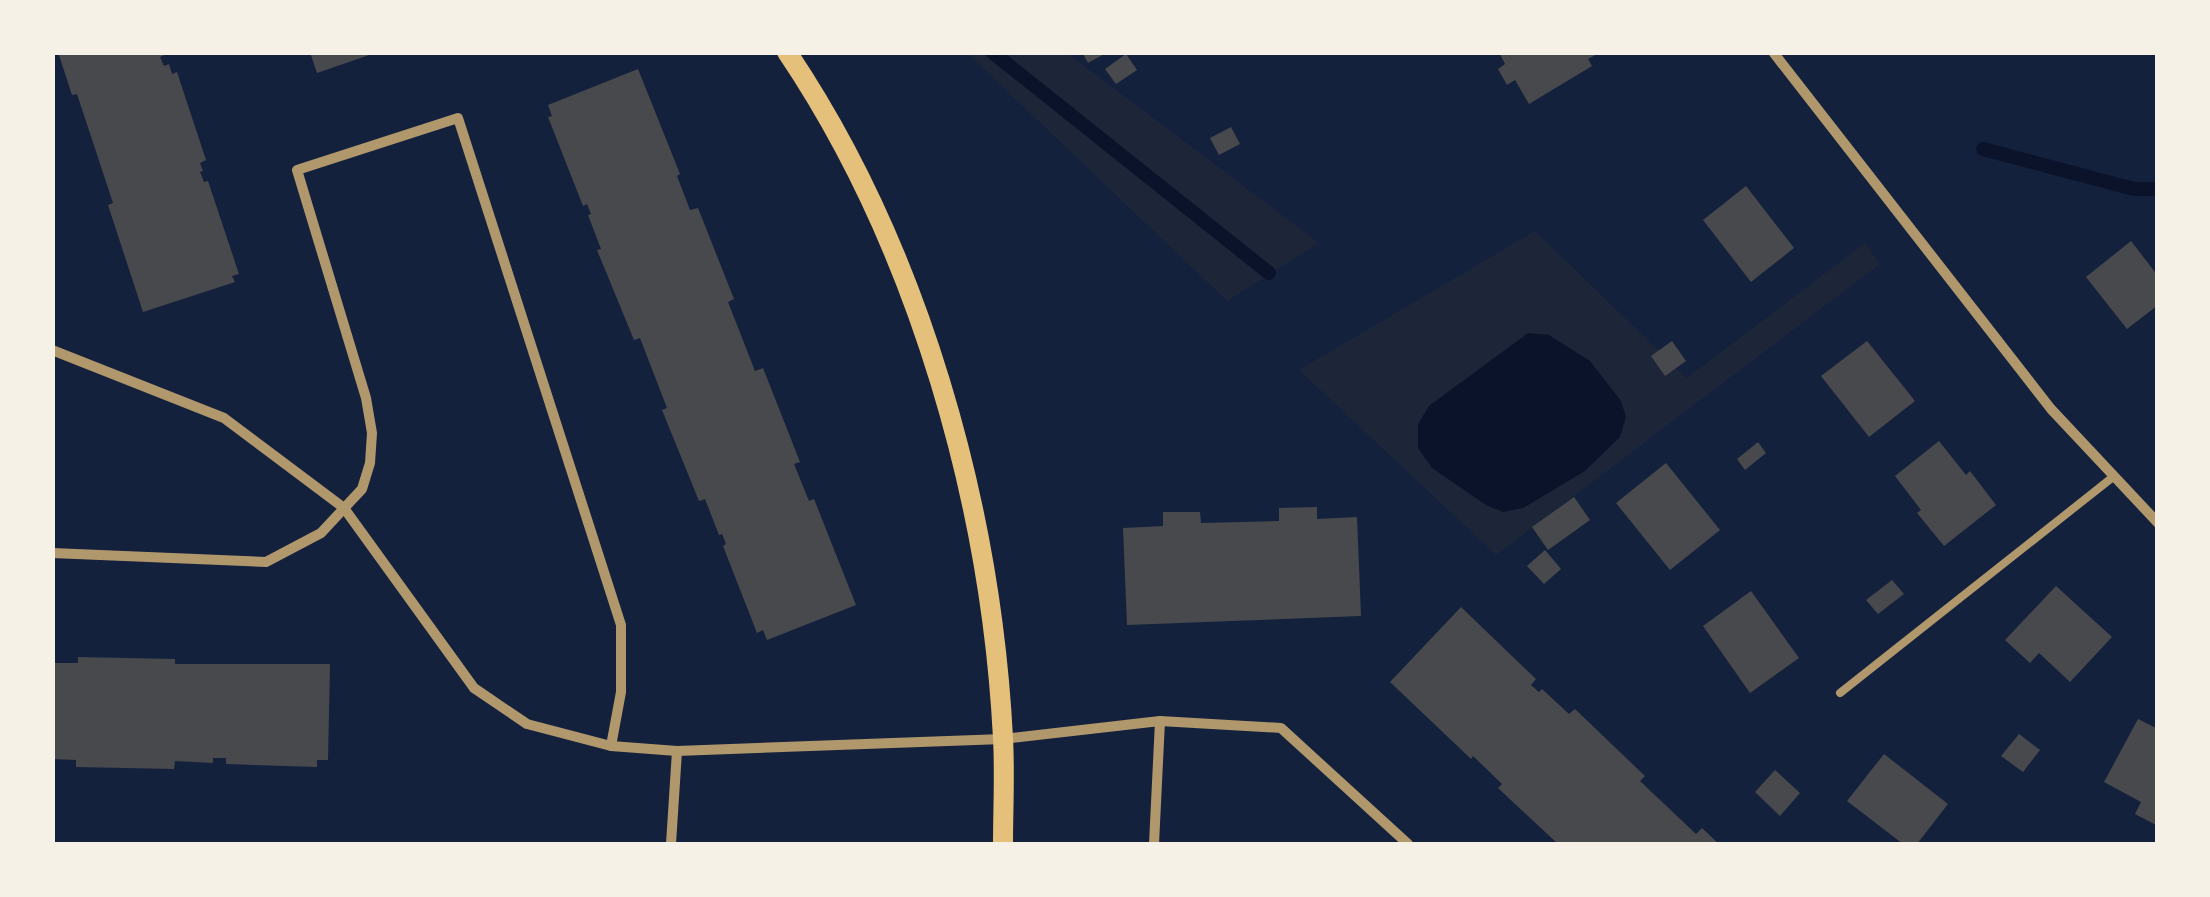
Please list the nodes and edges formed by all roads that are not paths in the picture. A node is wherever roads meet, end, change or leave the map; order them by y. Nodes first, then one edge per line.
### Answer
1 (788, 52) edge
2 (1773, 52) edge
3 (52, 350) edge
4 (2113, 477) junction
5 (344, 508) junction
6 (2158, 523) edge
7 (52, 553) edge
8 (1840, 693) dead end
9 (1160, 721) junction
10 (1003, 740) junction
11 (611, 746) junction
12 (677, 751) junction
13 (671, 844) edge
14 (1002, 844) edge
15 (1154, 844) edge
16 (1408, 844) edge

1 - 10 main road
2 - 4 street
3 - 5 street
4 - 6 street
4 - 8 lane
5 - 7 street
5 - 11 street
5 - 11 street
9 - 10 street
9 - 15 street
9 - 16 street
10 - 12 street
10 - 14 main road
11 - 12 street
12 - 13 street

